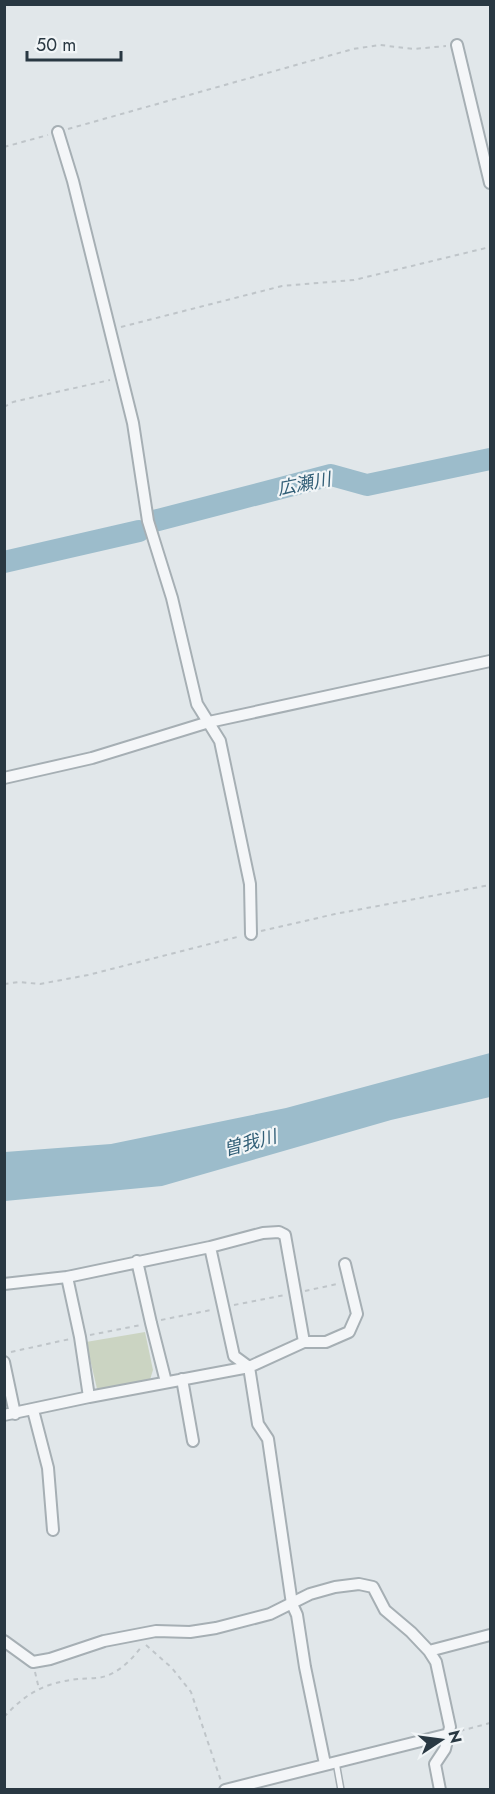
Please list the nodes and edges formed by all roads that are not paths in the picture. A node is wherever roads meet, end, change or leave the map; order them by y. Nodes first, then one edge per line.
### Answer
1 (457, 45) road end
2 (58, 132) road end
3 (490, 183) edge
4 (490, 661) edge
5 (209, 722) junction
6 (4, 778) edge
7 (251, 934) road end
8 (210, 1247) junction
9 (137, 1261) junction
10 (345, 1264) dead end
11 (67, 1277) junction
12 (4, 1284) edge
13 (304, 1342) junction
14 (4, 1362) edge
15 (249, 1367) junction
16 (182, 1379) junction
17 (166, 1382) junction
18 (89, 1397) junction
19 (33, 1410) junction
20 (10, 1415) edge
21 (193, 1441) dead end
22 (53, 1530) dead end
23 (292, 1604) junction
24 (490, 1635) edge
25 (4, 1641) edge
26 (429, 1651) junction
27 (449, 1734) junction
28 (331, 1763) junction
29 (224, 1790) edge
30 (341, 1790) edge
31 (440, 1790) edge

1 - 3 street
2 - 5 street
4 - 5 street
5 - 6 street
5 - 7 street
8 - 9 street
8 - 13 street
8 - 15 street
9 - 11 street
9 - 17 street
10 - 13 street
11 - 12 street
11 - 18 street
13 - 15 street
14 - 20 street
15 - 16 street
15 - 23 street
16 - 17 street
16 - 21 street
17 - 18 street
18 - 19 street
19 - 20 street
19 - 22 street
23 - 25 street
23 - 26 street
23 - 28 street
24 - 26 street
26 - 27 street
27 - 28 street
27 - 31 street
28 - 29 street
28 - 30 lane

